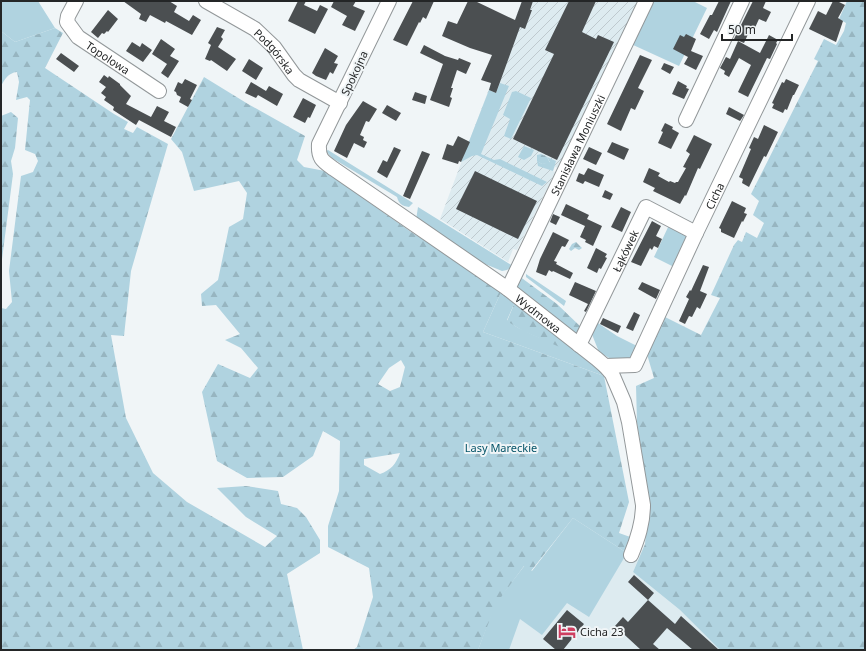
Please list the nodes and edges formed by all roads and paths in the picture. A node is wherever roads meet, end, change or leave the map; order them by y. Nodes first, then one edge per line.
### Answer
1 (206, 1) edge
2 (388, 1) edge
3 (646, 1) edge
4 (742, 1) edge
5 (808, 1) edge
6 (75, 2) edge
7 (160, 91) dead end
8 (340, 103) junction
9 (686, 120) dead end
10 (319, 144) joint
11 (696, 233) junction
12 (508, 289) junction
13 (579, 345) junction
14 (605, 366) junction
15 (631, 555) dead end

1 - 8 street, Podgórska
2 - 8 street, Spokojna
3 - 12 street, Stanisława Moniuszki
4 - 9 street
5 - 11 street, Cicha
6 - 7 street, Topolowa
8 - 10 street, Spokojna
10 - 12 street, Wydmowa
11 - 13 street, Łąkówek
11 - 14 street, Cicha
12 - 13 street, Wydmowa
13 - 14 street, Wydmowa
14 - 15 street, Wydmowa

